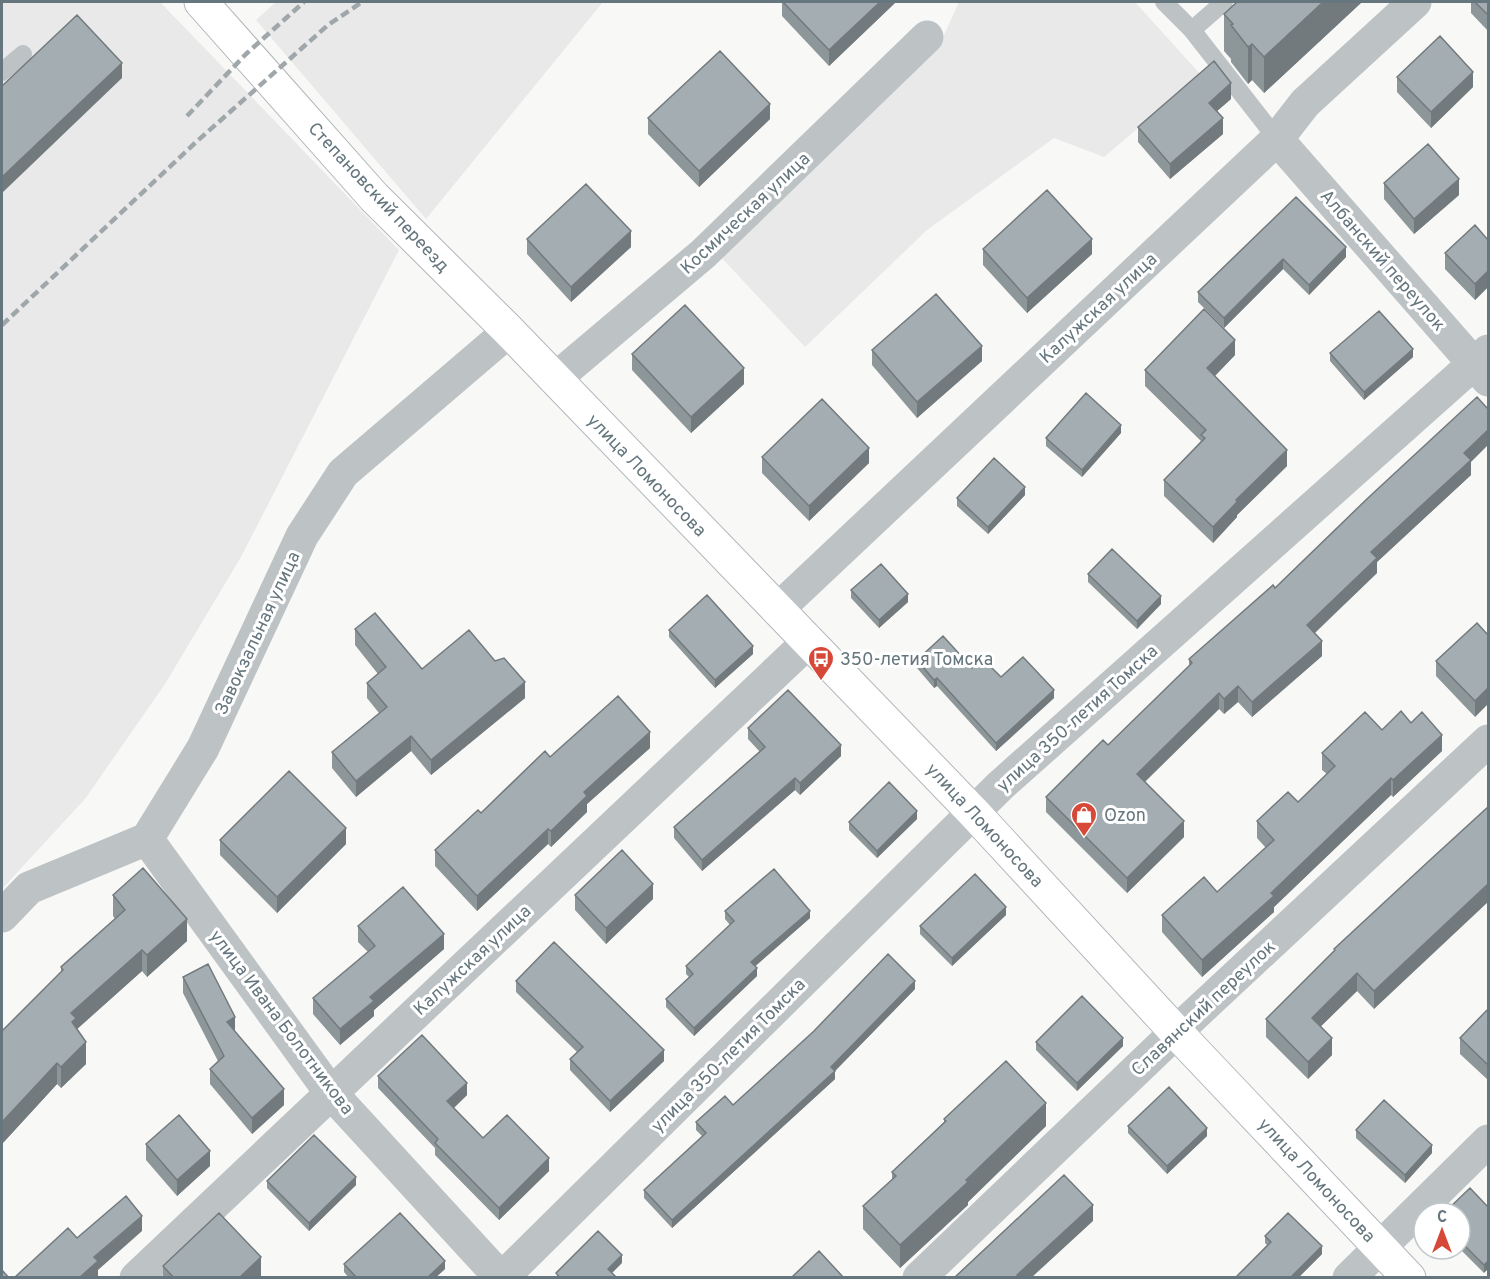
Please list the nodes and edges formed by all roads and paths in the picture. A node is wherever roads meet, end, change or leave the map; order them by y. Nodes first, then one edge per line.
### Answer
1 (1164, 2) edge
2 (1224, 2) edge
3 (1415, 2) edge
4 (205, 6) edge
5 (1192, 30) junction
6 (927, 38) dead end
7 (23, 54) dead end
8 (2, 72) edge
9 (1277, 139) junction
10 (509, 331) junction
11 (1484, 366) edge
12 (555, 379) junction
13 (777, 610) junction
14 (808, 642) junction
15 (1488, 741) edge
16 (974, 813) junction
17 (147, 839) junction
18 (2, 916) edge
19 (1176, 1032) junction
20 (331, 1093) junction
21 (1488, 1141) edge
22 (1381, 1248) junction
23 (136, 1278) edge
24 (501, 1278) edge
25 (919, 1278) edge
26 (1349, 1278) edge
27 (1409, 1278) edge

1 - 5 lane
2 - 5 lane
3 - 9 street, Калужская улица
4 - 10 street, Степановский переезд
5 - 9 lane
6 - 12 street, Космическая улица
7 - 8 lane
9 - 11 street, Албанский переулок
9 - 13 street, Калужская улица
10 - 12 street, Степановский переезд
10 - 17 street, Завокзальная улица
11 - 16 street, улица 350-летия Томска
12 - 13 street, улица Ломоносова
13 - 14 street, улица Ломоносова
14 - 16 street, улица Ломоносова
14 - 20 street, Калужская улица
15 - 19 street, Славянский переулок
16 - 19 street, улица Ломоносова
16 - 24 street, улица 350-летия Томска
17 - 18 street
17 - 20 street, улица Ивана Болотникова
19 - 22 street, улица Ломоносова
19 - 25 street, Славянский переулок
20 - 23 street, Калужская улица
20 - 24 street, улица Ивана Болотникова
21 - 22 street
22 - 26 street
22 - 27 street, улица Ломоносова

